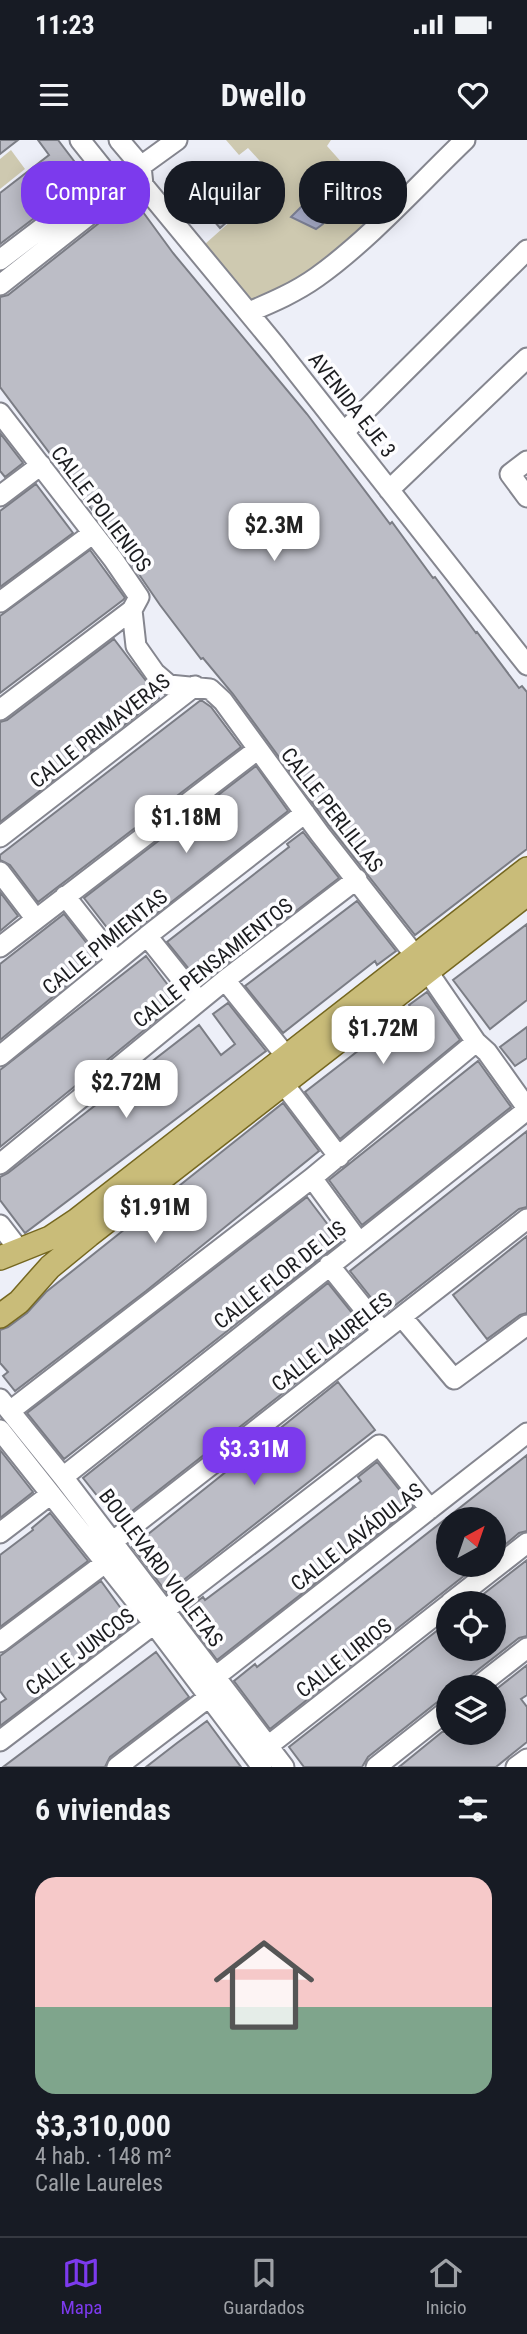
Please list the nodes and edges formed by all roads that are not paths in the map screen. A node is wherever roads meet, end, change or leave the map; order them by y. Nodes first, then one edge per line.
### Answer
1 (80, 140) edge
2 (119, 140) edge
3 (177, 140) edge
4 (465, 140) edge
5 (106, 161) edge
6 (124, 161) edge
7 (150, 162) edge
8 (150, 203) edge
9 (58, 224) edge
10 (75, 224) edge
11 (527, 250) edge
12 (0, 260) edge
13 (0, 285) edge
14 (249, 312) junction
15 (527, 358) edge
16 (0, 413) edge
17 (344, 432) junction
18 (527, 461) edge
19 (41, 465) junction
20 (390, 490) junction
21 (0, 496) edge
22 (527, 497) edge
23 (92, 534) junction
24 (0, 602) edge
25 (132, 610) junction
26 (527, 665) edge
27 (195, 686) junction
28 (0, 710) edge
29 (257, 750) junction
30 (305, 813) junction
31 (0, 837) edge
32 (527, 869) edge
33 (0, 872) edge
34 (357, 879) junction
35 (527, 894) edge
36 (65, 896) junction
37 (35, 919) junction
38 (147, 936) junction
39 (0, 947) edge
40 (116, 961) junction
41 (422, 964) junction
42 (225, 980) junction
43 (200, 1001) junction
44 (477, 1042) junction
45 (0, 1056) edge
46 (286, 1056) junction
47 (283, 1083) junction
48 (527, 1109) edge
49 (339, 1157) junction
50 (0, 1164) edge
51 (312, 1178) junction
52 (527, 1219) edge
53 (0, 1225) edge
54 (359, 1242) junction
55 (10, 1254) edge
56 (329, 1265) junction
57 (0, 1316) edge
58 (402, 1317) junction
59 (527, 1325) edge
60 (382, 1331) junction
61 (5, 1405) edge
62 (0, 1430) edge
63 (527, 1433) edge
64 (62, 1477) junction
65 (51, 1494) junction
66 (430, 1509) junction
67 (0, 1533) edge
68 (527, 1542) edge
69 (106, 1553) junction
70 (465, 1591) edge
71 (436, 1614) edge
72 (160, 1617) junction
73 (0, 1642) edge
74 (527, 1648) edge
75 (492, 1675) edge
76 (208, 1682) junction
77 (436, 1720) edge
78 (0, 1741) edge
79 (268, 1746) junction
80 (527, 1759) edge
81 (117, 1767) edge
82 (262, 1767) edge
83 (284, 1767) edge
84 (376, 1767) edge
85 (516, 1767) edge

1 - 5 street
2 - 6 street
3 - 7 street
4 - 14 street
8 - 14 street, AVENIDA EJE 3
9 - 12 street
10 - 13 street
11 - 17 street
14 - 17 street, AVENIDA EJE 3
15 - 20 street
16 - 19 street, CALLE POLIENIOS
17 - 20 street, AVENIDA EJE 3
18 - 22 street
19 - 21 street
19 - 23 street, CALLE POLIENIOS
20 - 26 street, AVENIDA EJE 3
23 - 24 street
23 - 25 street, CALLE POLIENIOS
25 - 27 street, CALLE POLIENIOS
25 - 28 street
27 - 29 street, CALLE PERLILLAS
27 - 31 street, CALLE PRIMAVERAS
29 - 30 street, CALLE PERLILLAS
29 - 36 street
30 - 34 street, CALLE PERLILLAS
30 - 38 street, CALLE PIMIENTAS
32 - 41 main road
33 - 37 street
34 - 41 street, CALLE PERLILLAS
34 - 42 street, CALLE PENSAMIENTOS
35 - 41 main road
36 - 37 street
36 - 40 street
37 - 39 street
38 - 40 street, CALLE PIMIENTAS
38 - 43 street
40 - 45 street, CALLE PIMIENTAS
41 - 44 street, CALLE PERLILLAS
41 - 46 main road
41 - 47 main road
42 - 43 street, CALLE PENSAMIENTOS
42 - 46 street
43 - 50 street, CALLE PENSAMIENTOS
44 - 48 street, CALLE PERLILLAS
44 - 49 street
46 - 55 main road
47 - 49 street
47 - 57 main road
48 - 54 street, CALLE FLOR DE LIS
49 - 51 street
51 - 54 street
51 - 61 street
52 - 58 street, CALLE LAURELES
53 - 55 street
54 - 56 street, CALLE FLOR DE LIS
56 - 60 street
56 - 64 street, CALLE FLOR DE LIS
58 - 59 street
58 - 60 street, CALLE LAURELES
60 - 69 street, CALLE LAURELES
61 - 64 street, BOULEVARD VIOLETAS
62 - 65 street, BOULEVARD VIOLETAS
63 - 66 street, CALLE LAVÁDULAS
64 - 69 street, BOULEVARD VIOLETAS
65 - 67 street
65 - 69 street, BOULEVARD VIOLETAS
66 - 72 street, CALLE JUNCOS
66 - 76 street, CALLE LAVÁDULAS
68 - 70 street, CALLE LIRIOS
69 - 72 street, BOULEVARD VIOLETAS
69 - 73 street, CALLE LAURELES
71 - 79 street, CALLE LIRIOS
72 - 76 street, BOULEVARD VIOLETAS
72 - 78 street, CALLE JUNCOS
74 - 75 street
76 - 79 street, BOULEVARD VIOLETAS
76 - 81 street, CALLE LAVÁDULAS
76 - 82 street, BOULEVARD VIOLETAS
77 - 84 street
79 - 83 street, BOULEVARD VIOLETAS
80 - 85 street

